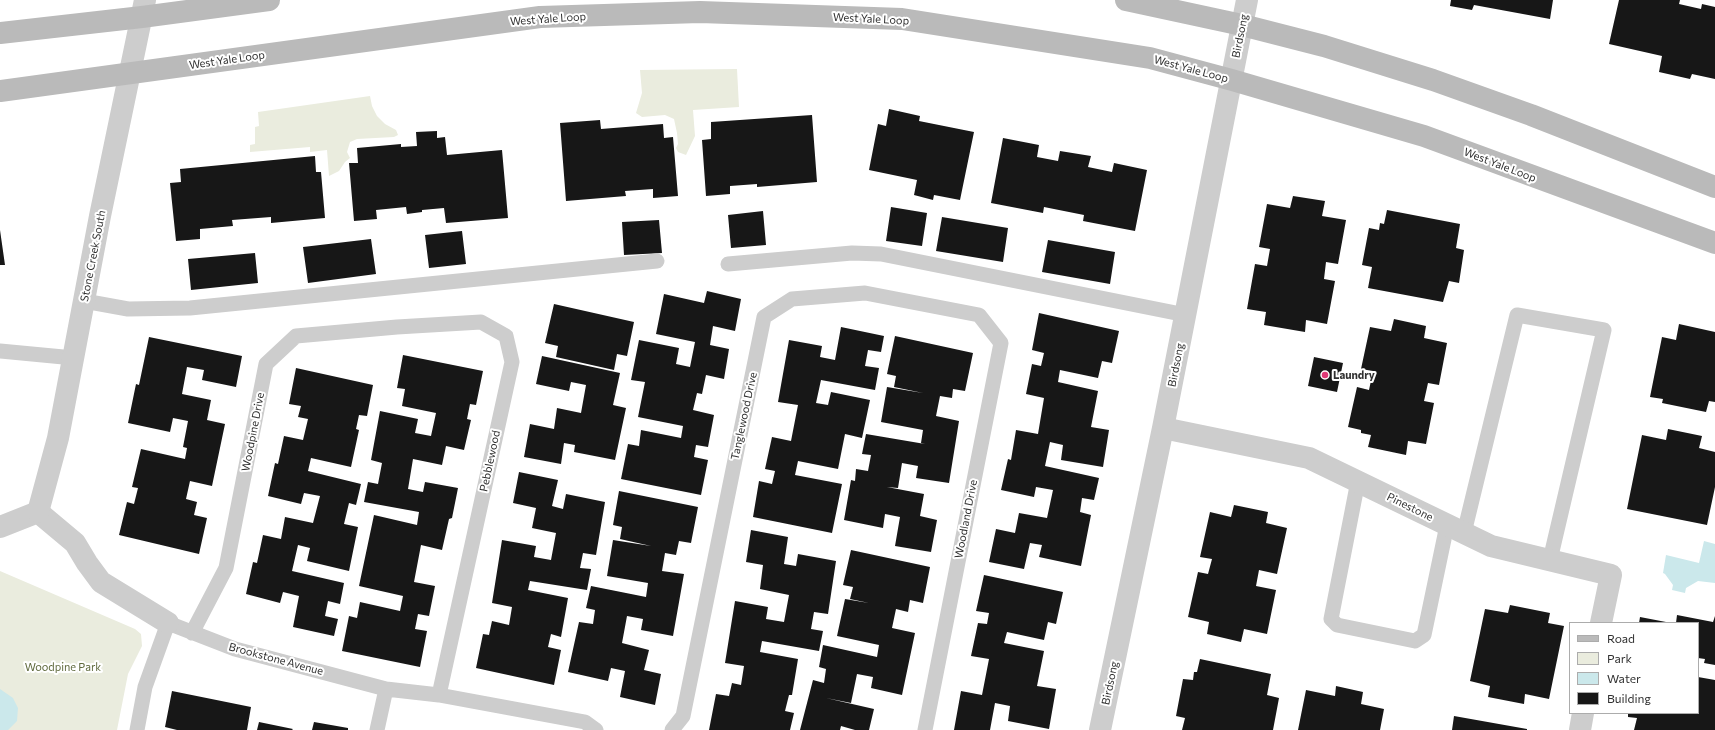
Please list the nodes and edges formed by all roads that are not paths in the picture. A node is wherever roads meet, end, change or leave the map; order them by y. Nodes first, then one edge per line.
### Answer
1 (269, 0) edge
2 (1126, 0) edge
3 (1247, 0) edge
4 (144, 9) edge
5 (1242, 24) junction
6 (0, 33) edge
7 (131, 73) junction
8 (1232, 80) junction
9 (0, 90) edge
10 (1715, 187) edge
11 (1715, 243) edge
12 (657, 261) dead end
13 (728, 264) dead end
14 (84, 301) junction
15 (979, 315) joint
16 (1186, 315) junction
17 (397, 327) joint
18 (0, 351) edge
19 (74, 358) junction
20 (1163, 428) junction
21 (1358, 481) junction
22 (38, 512) junction
23 (0, 527) edge
24 (1455, 529) junction
25 (1550, 560) junction
26 (1601, 622) edge
27 (168, 623) junction
28 (192, 634) junction
29 (386, 689) junction
30 (439, 695) junction
31 (1583, 714) edge
32 (137, 730) edge
33 (377, 730) edge
34 (596, 730) edge
35 (672, 730) edge
36 (924, 730) edge
37 (1100, 730) edge
38 (1580, 730) edge

1 - 4 main road
2 - 5 main road
3 - 5 street, Birdsong
4 - 6 main road
4 - 7 street, Stone Creek South
5 - 8 street, Birdsong
5 - 10 main road
7 - 8 main road, West Yale Loop
7 - 9 main road, West Yale Loop
7 - 14 street, Stone Creek South
8 - 11 main road, West Yale Loop
8 - 16 street, Birdsong
12 - 14 lane
13 - 16 lane
14 - 19 street, Stone Creek South
15 - 35 lane, Tanglewood Drive
15 - 36 lane, Woodland Drive
16 - 20 street, Birdsong
17 - 28 lane, Woodpine Drive
17 - 30 lane, Pebblewood
18 - 19 lane
19 - 22 street, Stone Creek South
20 - 21 street, Pinestone
20 - 37 street, Birdsong
21 - 24 street, Pinestone
21 - 24 lane
22 - 23 street
22 - 27 street, Brookstone Avenue
24 - 25 street, Pinestone
24 - 25 lane
25 - 26 street, Pinestone
27 - 28 lane, Brookstone Avenue
27 - 32 lane
28 - 29 lane, Brookstone Avenue
29 - 30 lane, Brookstone Avenue
29 - 33 lane
30 - 34 lane, Brookstone Avenue
31 - 38 street

